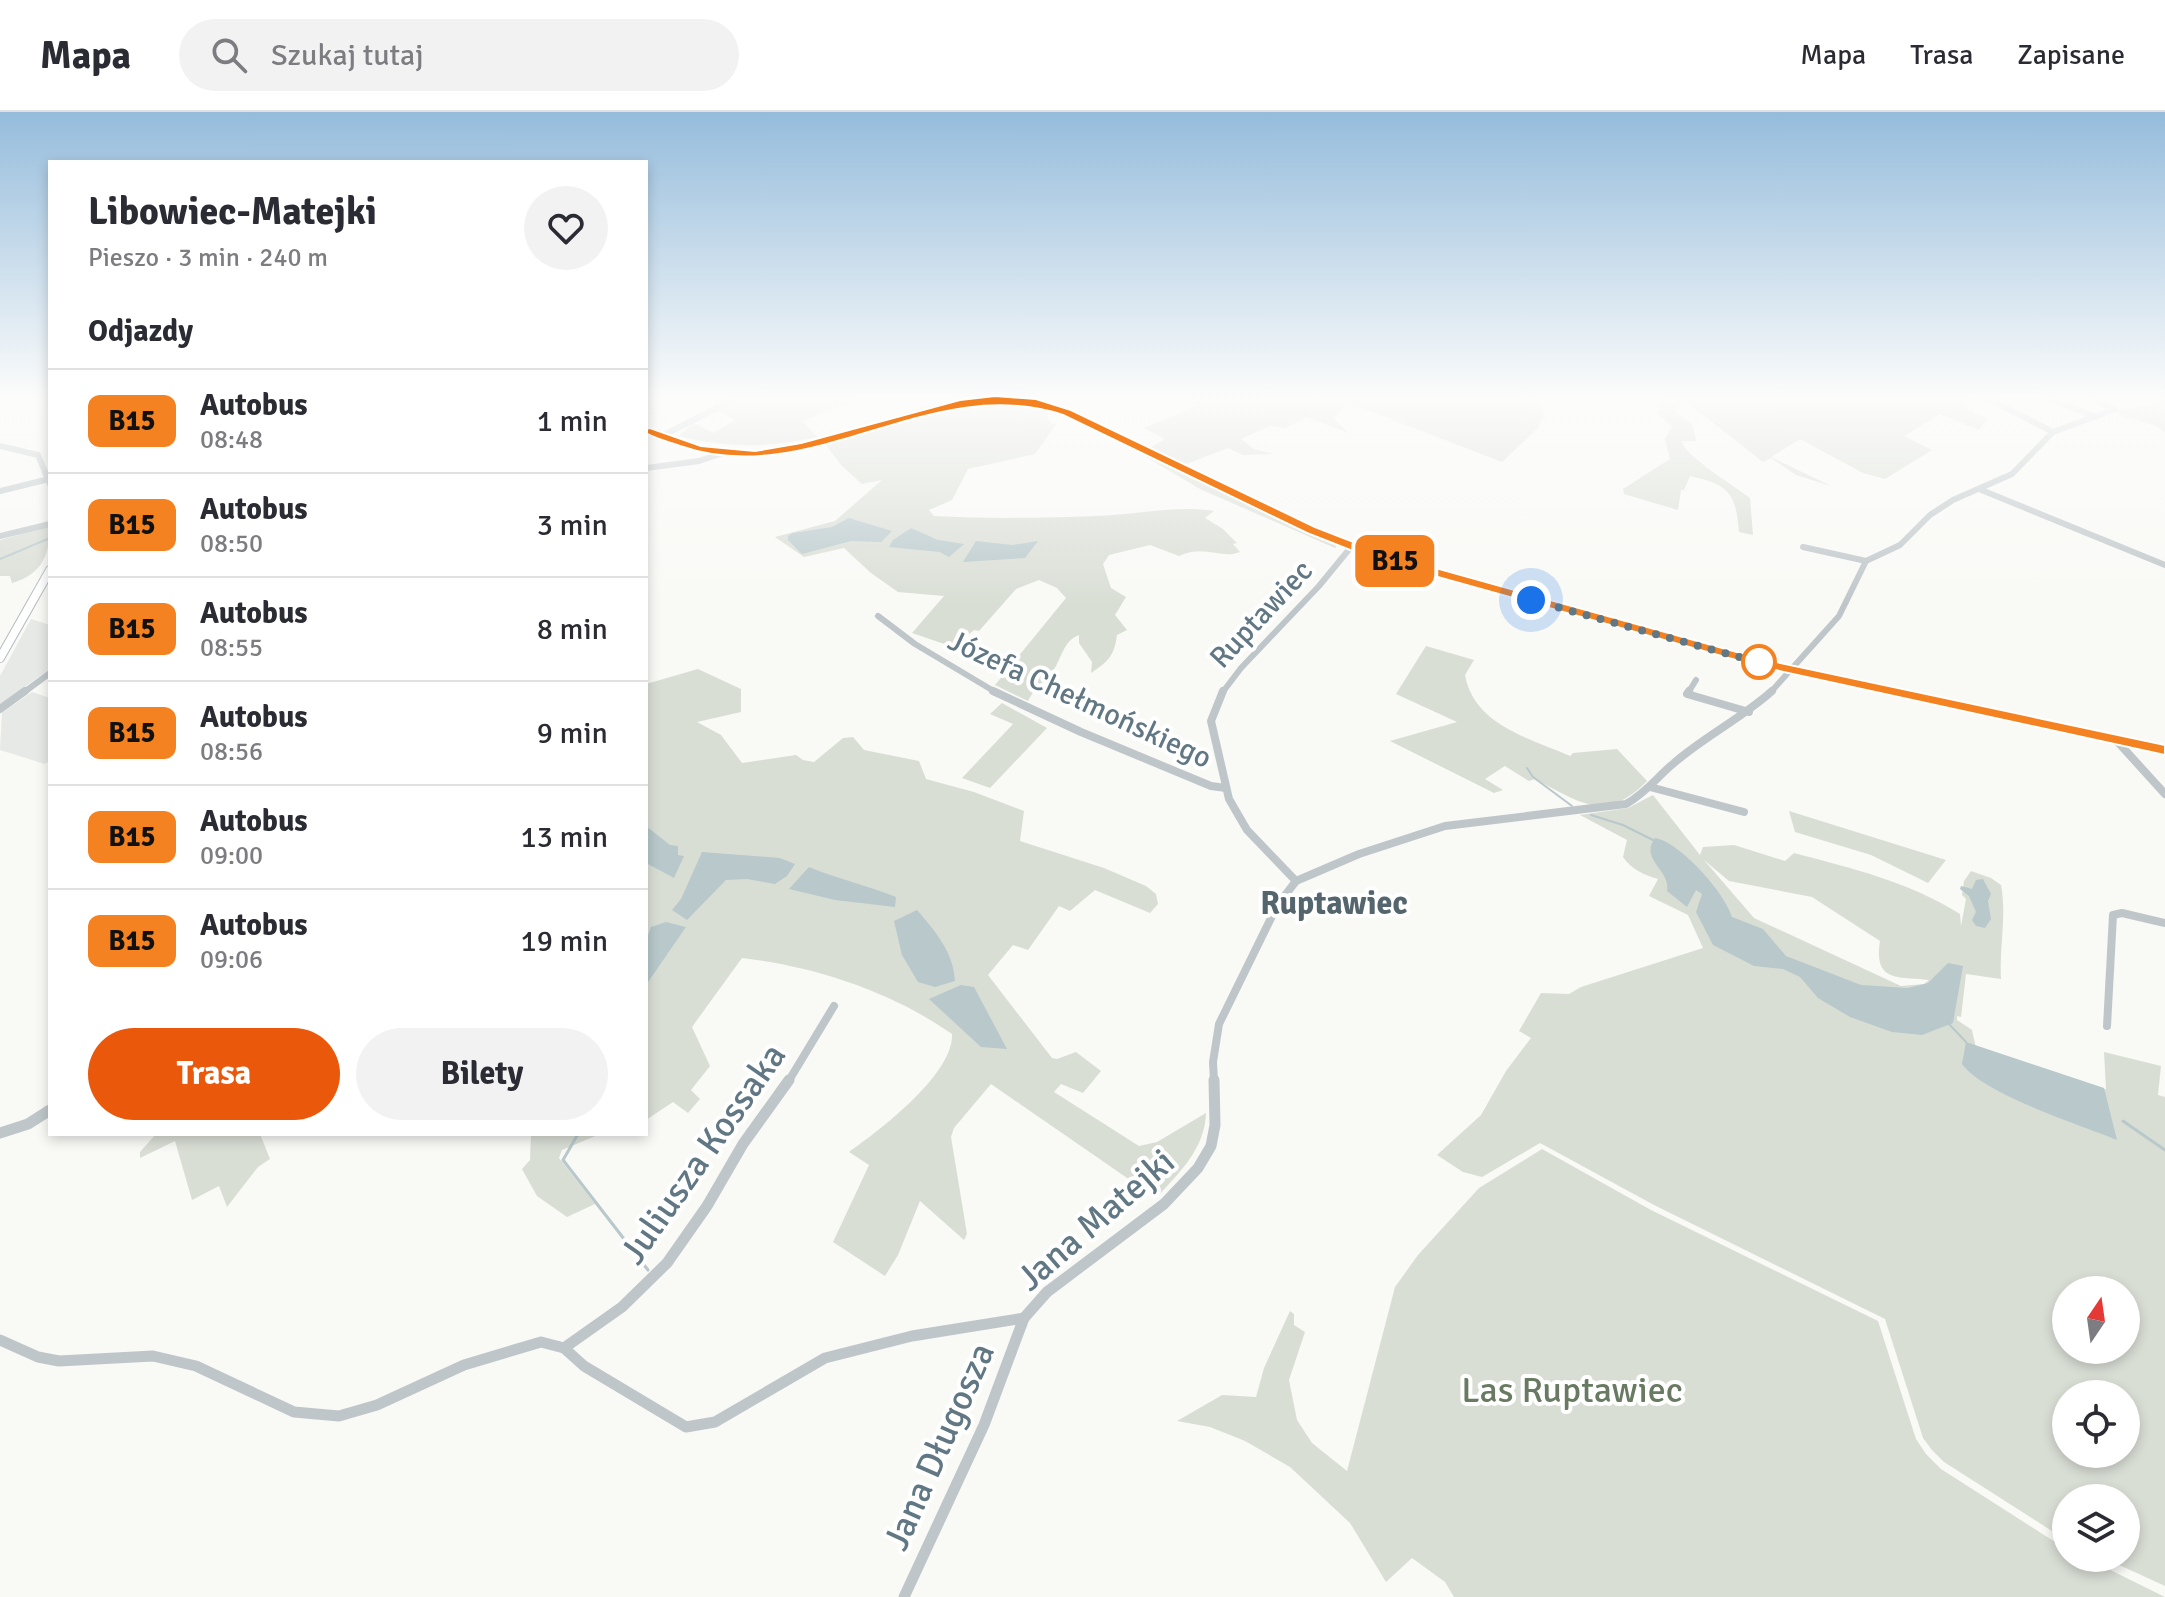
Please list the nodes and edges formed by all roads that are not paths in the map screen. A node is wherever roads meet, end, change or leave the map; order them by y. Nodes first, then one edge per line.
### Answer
1 (1180, 466) edge
2 (2020, 466) edge
3 (48, 482) edge
4 (1979, 489) junction
5 (0, 491) edge
6 (48, 524) edge
7 (0, 536) edge
8 (1351, 547) junction
9 (1803, 547) dead end
10 (1866, 561) junction
11 (2165, 565) edge
12 (48, 574) edge
13 (878, 616) dead end
14 (0, 658) edge
15 (1791, 670) junction
16 (48, 674) edge
17 (1696, 680) dead end
18 (0, 709) edge
19 (1749, 712) junction
20 (2116, 740) junction
21 (2165, 750) edge
22 (1650, 787) junction
23 (1226, 788) junction
24 (2165, 794) edge
25 (1744, 812) dead end
26 (1296, 881) junction
27 (2165, 923) edge
28 (834, 1006) dead end
29 (2107, 1026) dead end
30 (48, 1111) edge
31 (0, 1133) edge
32 (1024, 1318) junction
33 (0, 1340) edge
34 (564, 1348) junction
35 (904, 1597) edge

1 - 8 street
2 - 4 street
3 - 5 street
4 - 10 street
4 - 11 street
6 - 7 street
8 - 15 street
8 - 23 street, Ruptawiec
9 - 10 street
10 - 15 street
12 - 14 main road
13 - 23 street, Józefa Chełmońskiego
15 - 19 street
15 - 20 street
16 - 18 street
17 - 19 street
19 - 22 street
20 - 21 street
20 - 24 street
22 - 25 street
22 - 26 street
23 - 26 street, Ruptawiec
26 - 32 street, Jana Matejki
27 - 29 street
28 - 34 street, Juliusza Kossaka
30 - 31 street
32 - 34 street, Jana Matejki
32 - 35 street, Jana Długosza
33 - 34 street

